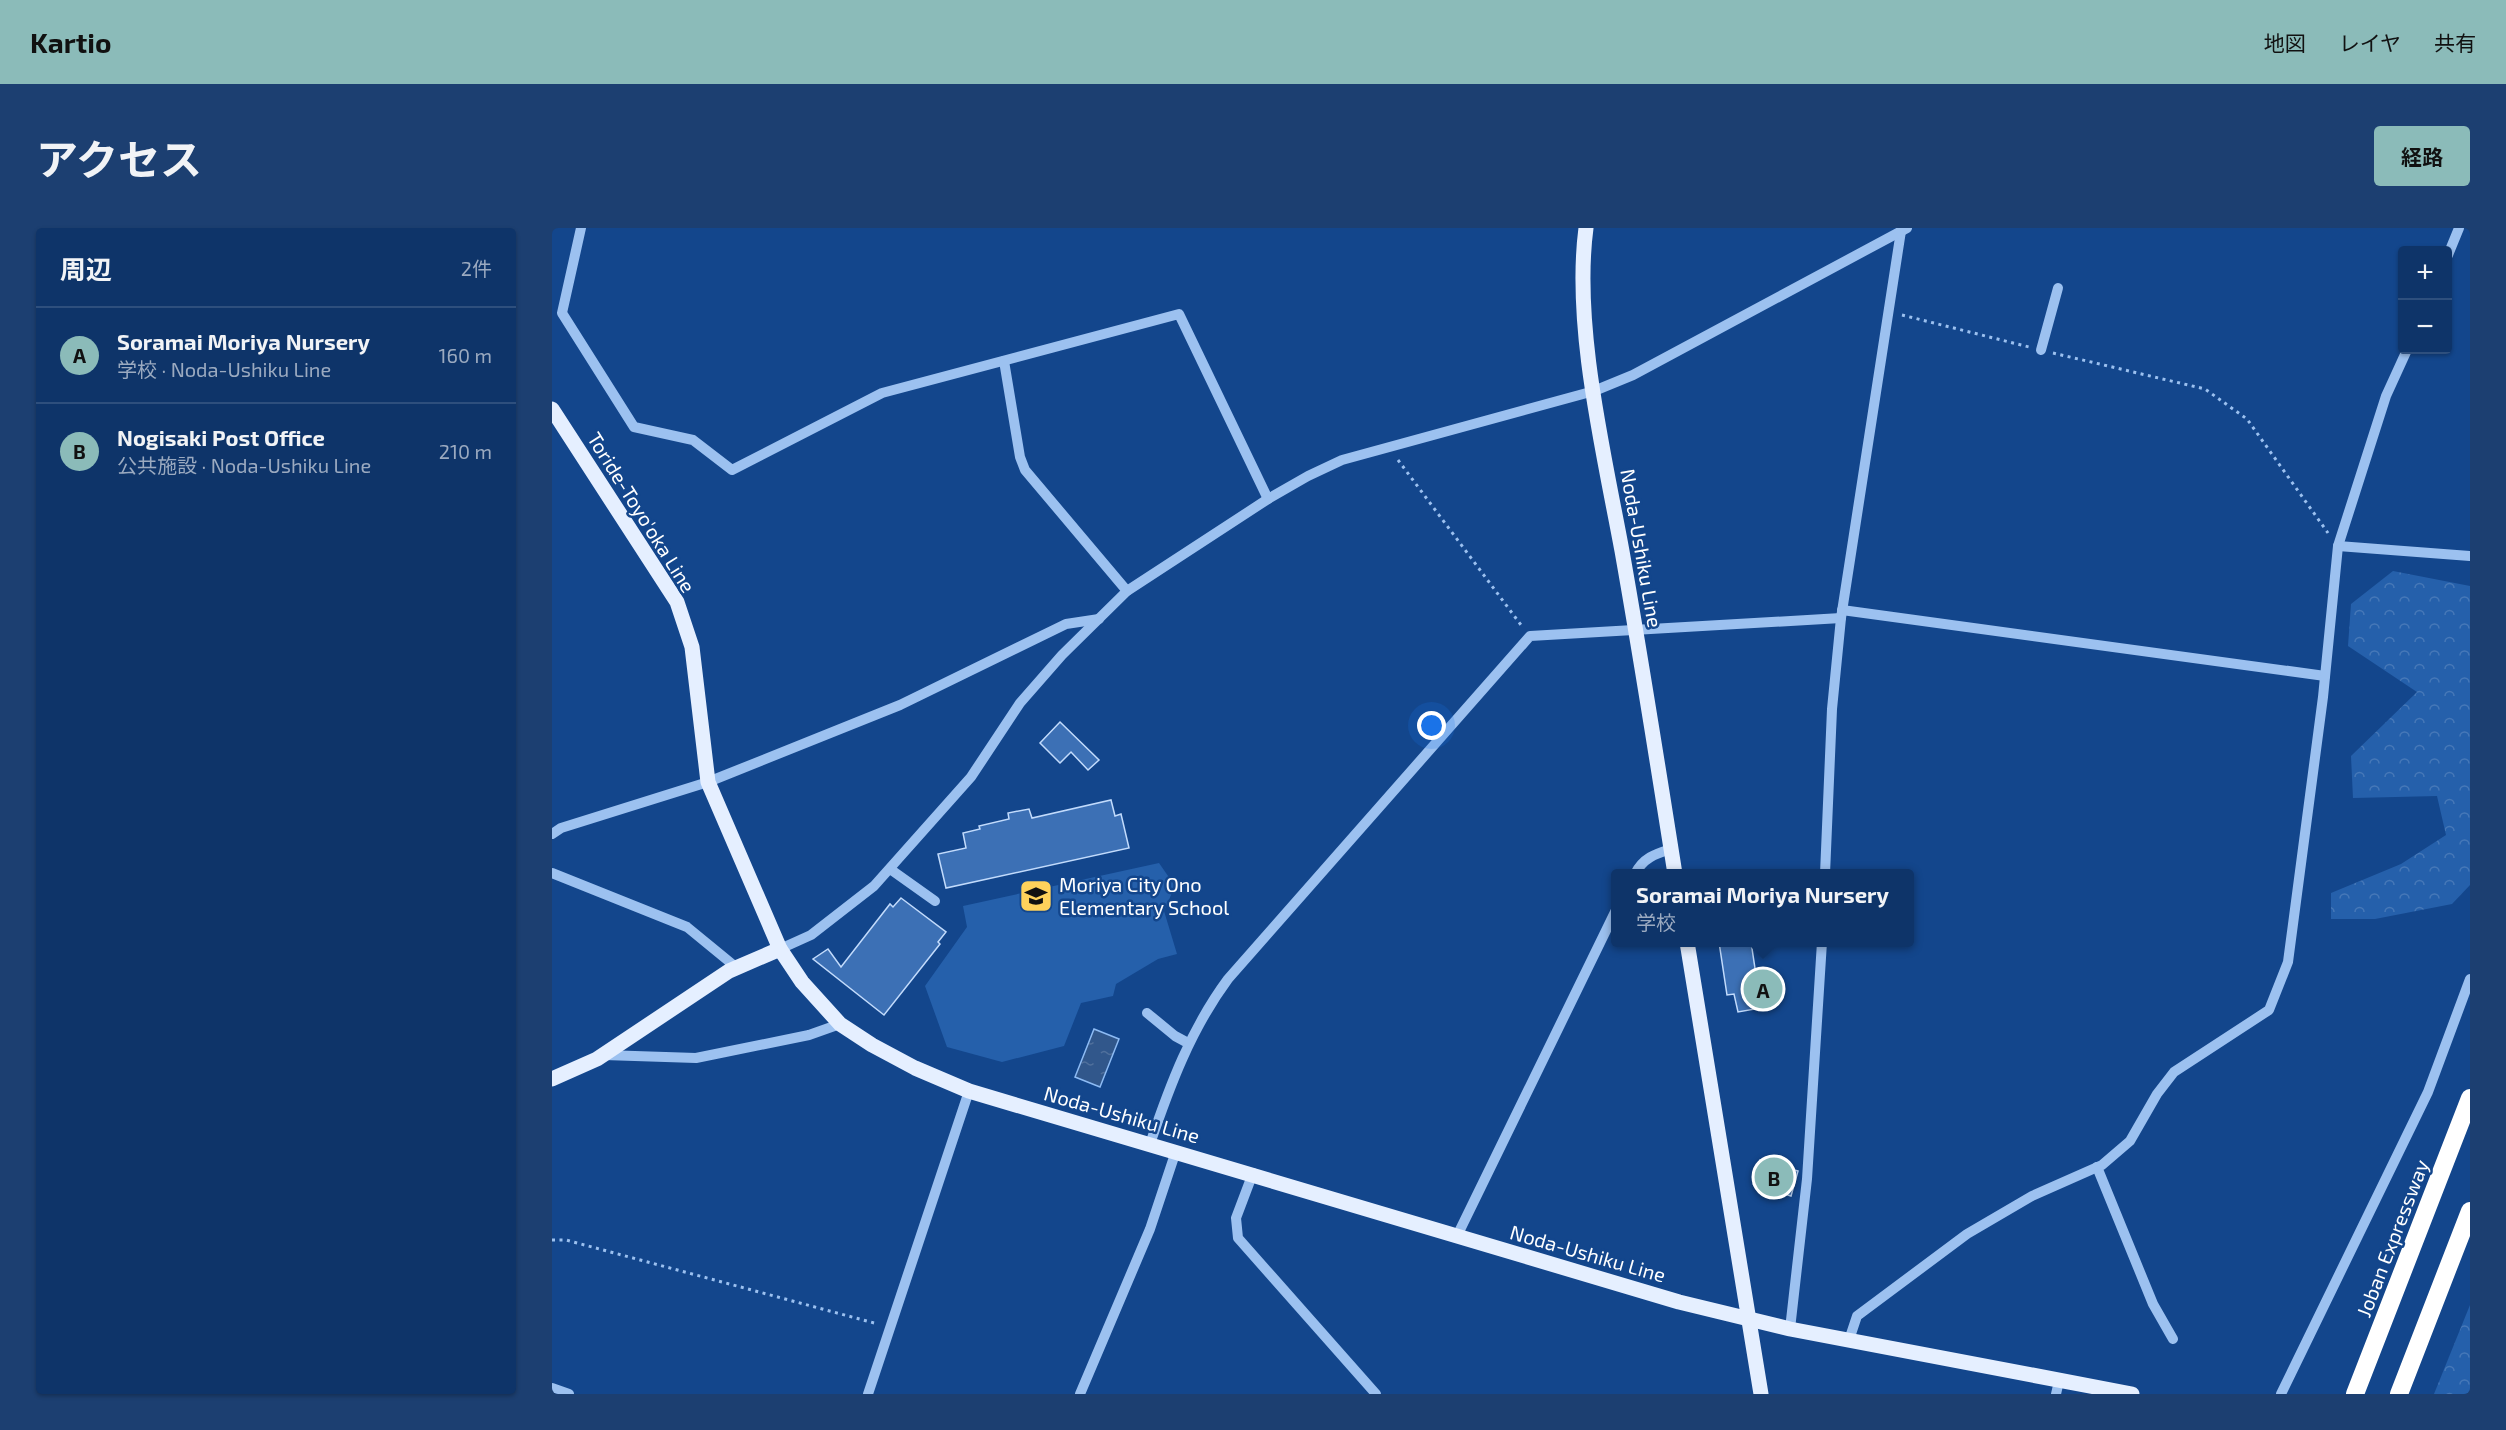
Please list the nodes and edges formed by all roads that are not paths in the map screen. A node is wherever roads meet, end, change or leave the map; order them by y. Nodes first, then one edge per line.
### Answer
1 (581, 228) edge
2 (1586, 228) edge
3 (2459, 228) edge
4 (1903, 230) edge
5 (2452, 246) edge
6 (2058, 288) dead end
7 (2041, 350) road end
8 (2405, 354) edge
9 (1004, 361) junction
10 (1594, 391) junction
11 (552, 409) edge
12 (1268, 499) junction
13 (2338, 546) junction
14 (2470, 556) edge
15 (1127, 591) junction
16 (1842, 614) junction
17 (1099, 619) junction
18 (1636, 632) junction
19 (2325, 676) junction
20 (708, 782) junction
21 (552, 834) edge
22 (1671, 849) junction
23 (890, 869) junction
24 (1637, 869) edge
25 (1675, 869) edge
26 (1825, 869) edge
27 (552, 873) edge
28 (935, 901) dead end
29 (1611, 920) edge
30 (1688, 947) edge
31 (1822, 947) edge
32 (780, 948) junction
33 (737, 968) junction
34 (2470, 979) edge
35 (1147, 1013) dead end
36 (840, 1024) junction
37 (1188, 1043) junction
38 (604, 1055) junction
39 (552, 1079) edge
40 (969, 1091) junction
41 (2470, 1098) edge
42 (1150, 1144) junction
43 (1176, 1151) junction
44 (2097, 1167) junction
45 (1253, 1173) junction
46 (2470, 1211) edge
47 (1457, 1236) junction
48 (1748, 1319) junction
49 (1790, 1329) junction
50 (2173, 1339) dead end
51 (1849, 1341) junction
52 (552, 1388) edge
53 (2057, 1388) edge
54 (569, 1394) edge
55 (868, 1394) edge
56 (1080, 1394) edge
57 (1376, 1394) edge
58 (1761, 1394) edge
59 (2132, 1394) edge
60 (2281, 1394) edge
61 (2355, 1394) edge
62 (2399, 1394) edge

1 - 9 street
2 - 10 main road, Noda-Ushiku Line
3 - 5 street
4 - 10 street
4 - 16 street
6 - 7 street
8 - 13 street
9 - 12 street
9 - 15 street
10 - 12 street
10 - 18 main road, Noda-Ushiku Line
11 - 20 main road, Toride-Toyo'oka Line
12 - 15 street
13 - 14 street
13 - 19 street
15 - 17 street
16 - 18 street
16 - 19 street
16 - 26 street
17 - 20 street
17 - 23 street
18 - 22 main road, Noda-Ushiku Line
18 - 37 street
19 - 44 street
20 - 21 street
20 - 32 main road, Toride-Toyo'oka Line
22 - 24 street
22 - 25 main road, Noda-Ushiku Line
23 - 28 street
23 - 32 street
27 - 33 street
29 - 47 street
30 - 48 main road
31 - 49 street
32 - 33 main road
32 - 36 main road, Noda-Ushiku Line
33 - 38 main road
34 - 60 street
35 - 37 street
36 - 38 street
36 - 40 main road, Noda-Ushiku Line
37 - 42 street
38 - 39 main road
40 - 42 main road, Noda-Ushiku Line
40 - 55 street
41 - 61 highway, Joban Expressway
42 - 43 main road, Noda-Ushiku Line
43 - 45 main road, Noda-Ushiku Line
43 - 56 street
44 - 50 street
44 - 51 street
45 - 47 main road, Noda-Ushiku Line
45 - 57 street
46 - 62 highway
47 - 48 main road, Noda-Ushiku Line
48 - 49 main road, Noda-Ushiku Line
48 - 58 main road
49 - 51 main road, Noda-Ushiku Line
51 - 53 main road, Noda-Ushiku Line
52 - 54 street
53 - 59 main road, Noda-Ushiku Line

